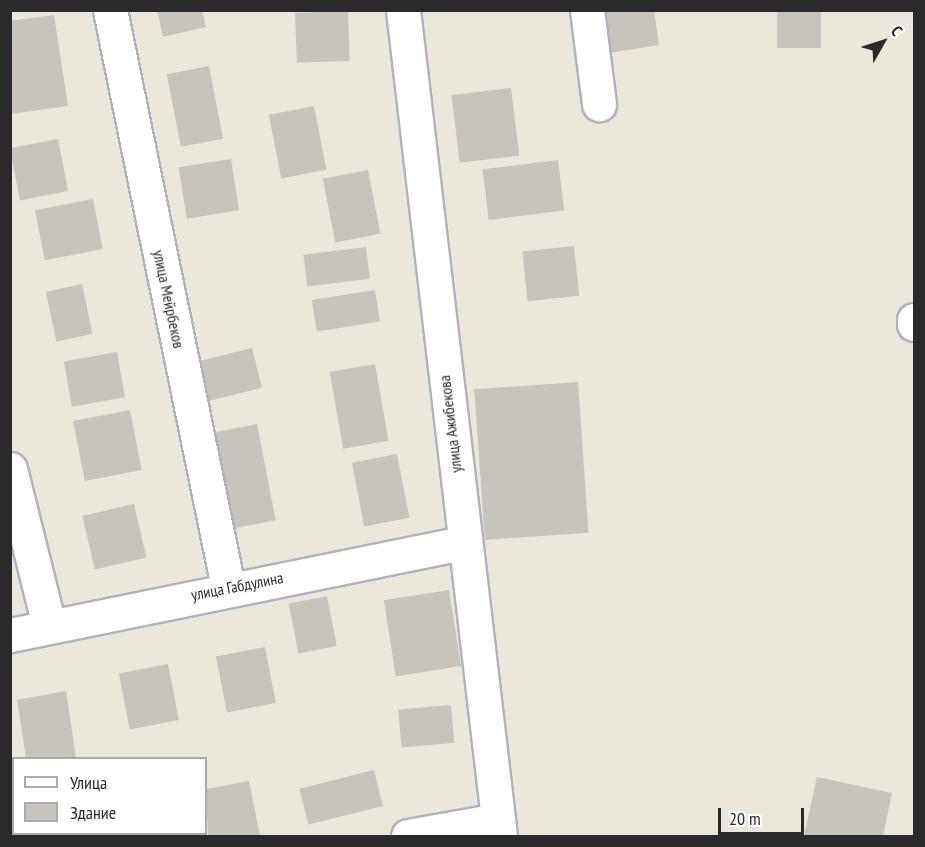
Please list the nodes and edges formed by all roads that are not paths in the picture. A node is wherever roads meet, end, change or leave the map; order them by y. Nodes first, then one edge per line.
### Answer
1 (110, 10) edge
2 (402, 10) edge
3 (587, 10) edge
4 (599, 104) dead end
5 (10, 469) edge
6 (464, 543) junction
7 (228, 587) junction
8 (49, 625) junction
9 (10, 635) edge
10 (499, 828) edge
11 (408, 837) edge

1 - 7 street, улица Мейрбеков
2 - 6 street, улица Ажибекова
3 - 4 street
5 - 8 street
6 - 7 street, улица Габдулина
6 - 10 street, улица Ажибекова
7 - 8 street, улица Габдулина
8 - 9 street, улица Габдулина
10 - 11 street

